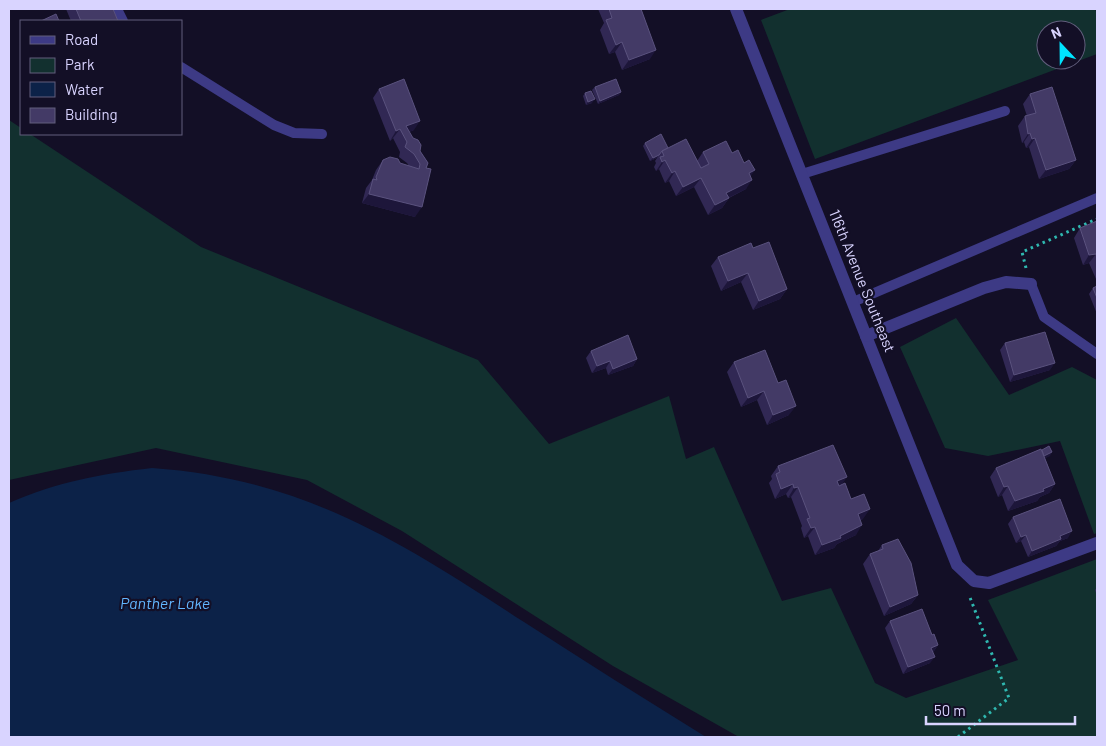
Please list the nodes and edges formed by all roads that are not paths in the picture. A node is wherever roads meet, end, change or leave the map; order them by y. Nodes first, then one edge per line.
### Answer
1 (736, 9) edge
2 (182, 68) edge
3 (1005, 111) dead end
4 (322, 134) dead end
5 (802, 174) junction
6 (1097, 198) edge
7 (1031, 284) joint
8 (853, 302) junction
9 (866, 336) junction
10 (1097, 354) edge
11 (1097, 544) edge

1 - 5 street, 116th Avenue Southeast
2 - 4 lane
3 - 5 lane
5 - 8 street, 116th Avenue Southeast
6 - 8 lane
7 - 9 street
7 - 10 lane
8 - 9 street, 116th Avenue Southeast
9 - 11 street, 116th Avenue Southeast

